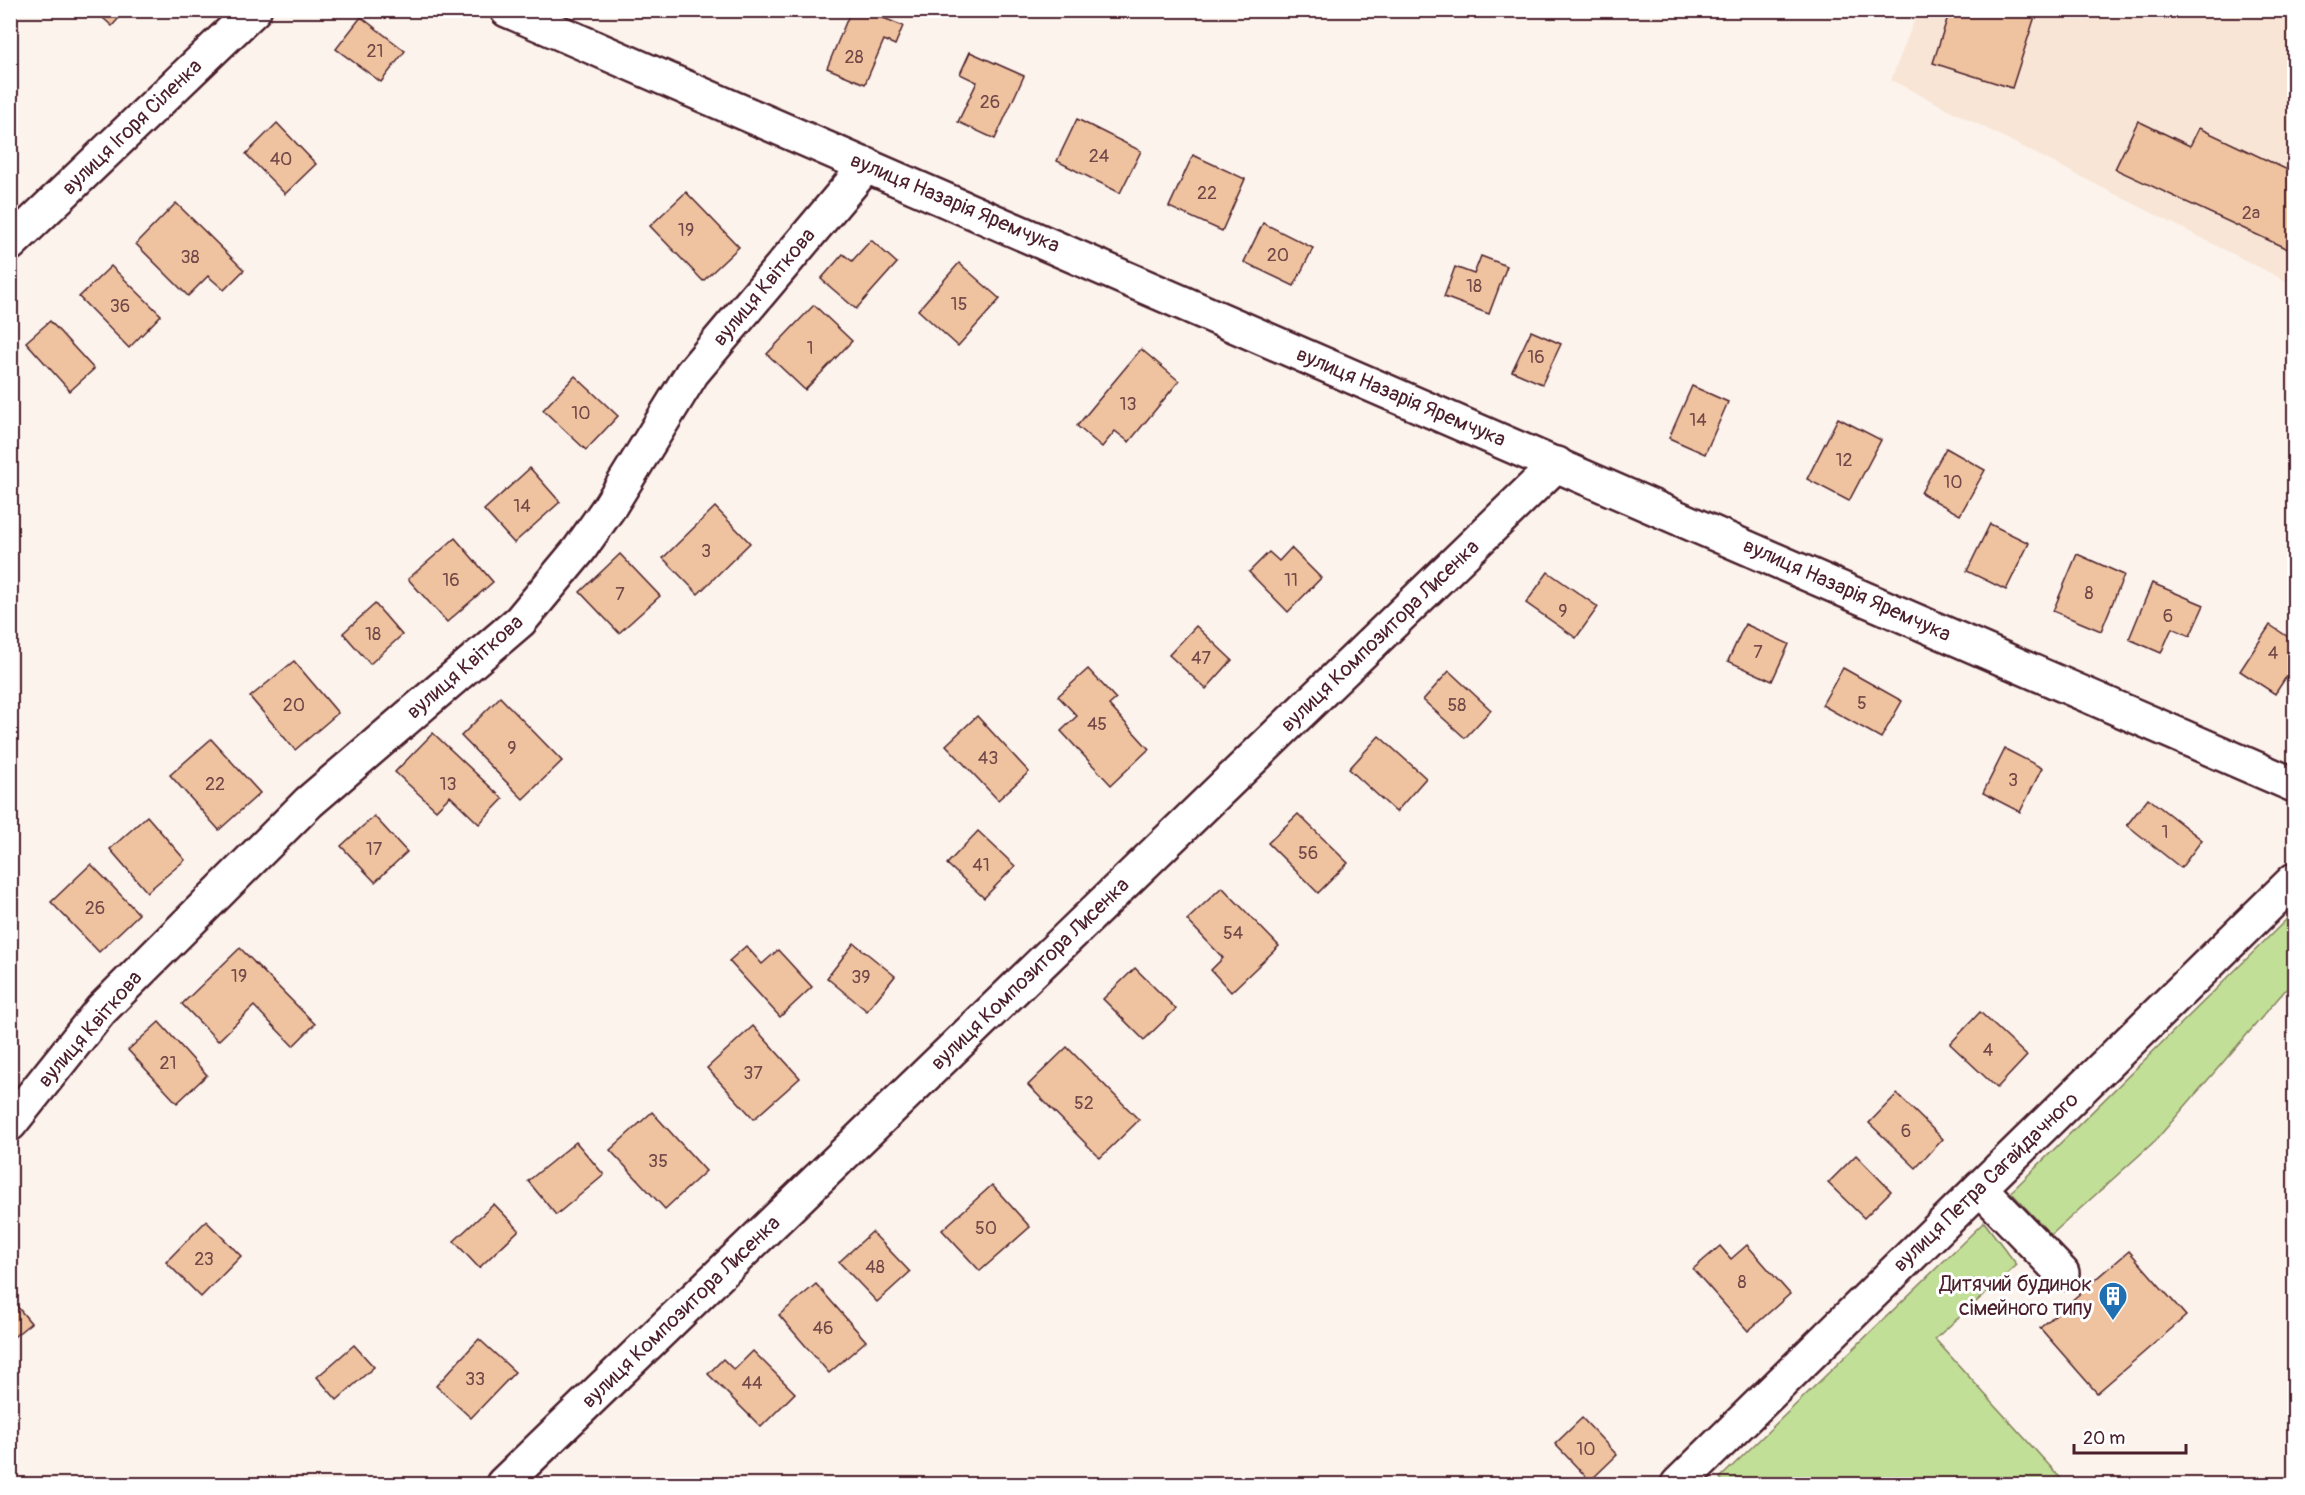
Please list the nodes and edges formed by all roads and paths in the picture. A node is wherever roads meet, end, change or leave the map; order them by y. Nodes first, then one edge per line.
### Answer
1 (255, 10) edge
2 (507, 10) edge
3 (867, 165) junction
4 (10, 243) edge
5 (1557, 464) junction
6 (2295, 785) edge
7 (2295, 880) edge
8 (10, 1124) edge
9 (1980, 1188) junction
10 (2062, 1273) dead end
11 (503, 1485) edge
12 (1678, 1485) edge

1 - 4 street, вулиця Ігоря Сіленка
2 - 3 street, вулиця Назарія Яремчука
3 - 5 street, вулиця Назарія Яремчука
3 - 8 street, вулиця Квіткова
5 - 6 street, вулиця Назарія Яремчука
5 - 11 street, вулиця Композитора Лисенка
7 - 9 street, вулиця Петра Сагайдачного
9 - 10 street
9 - 12 street, вулиця Петра Сагайдачного

